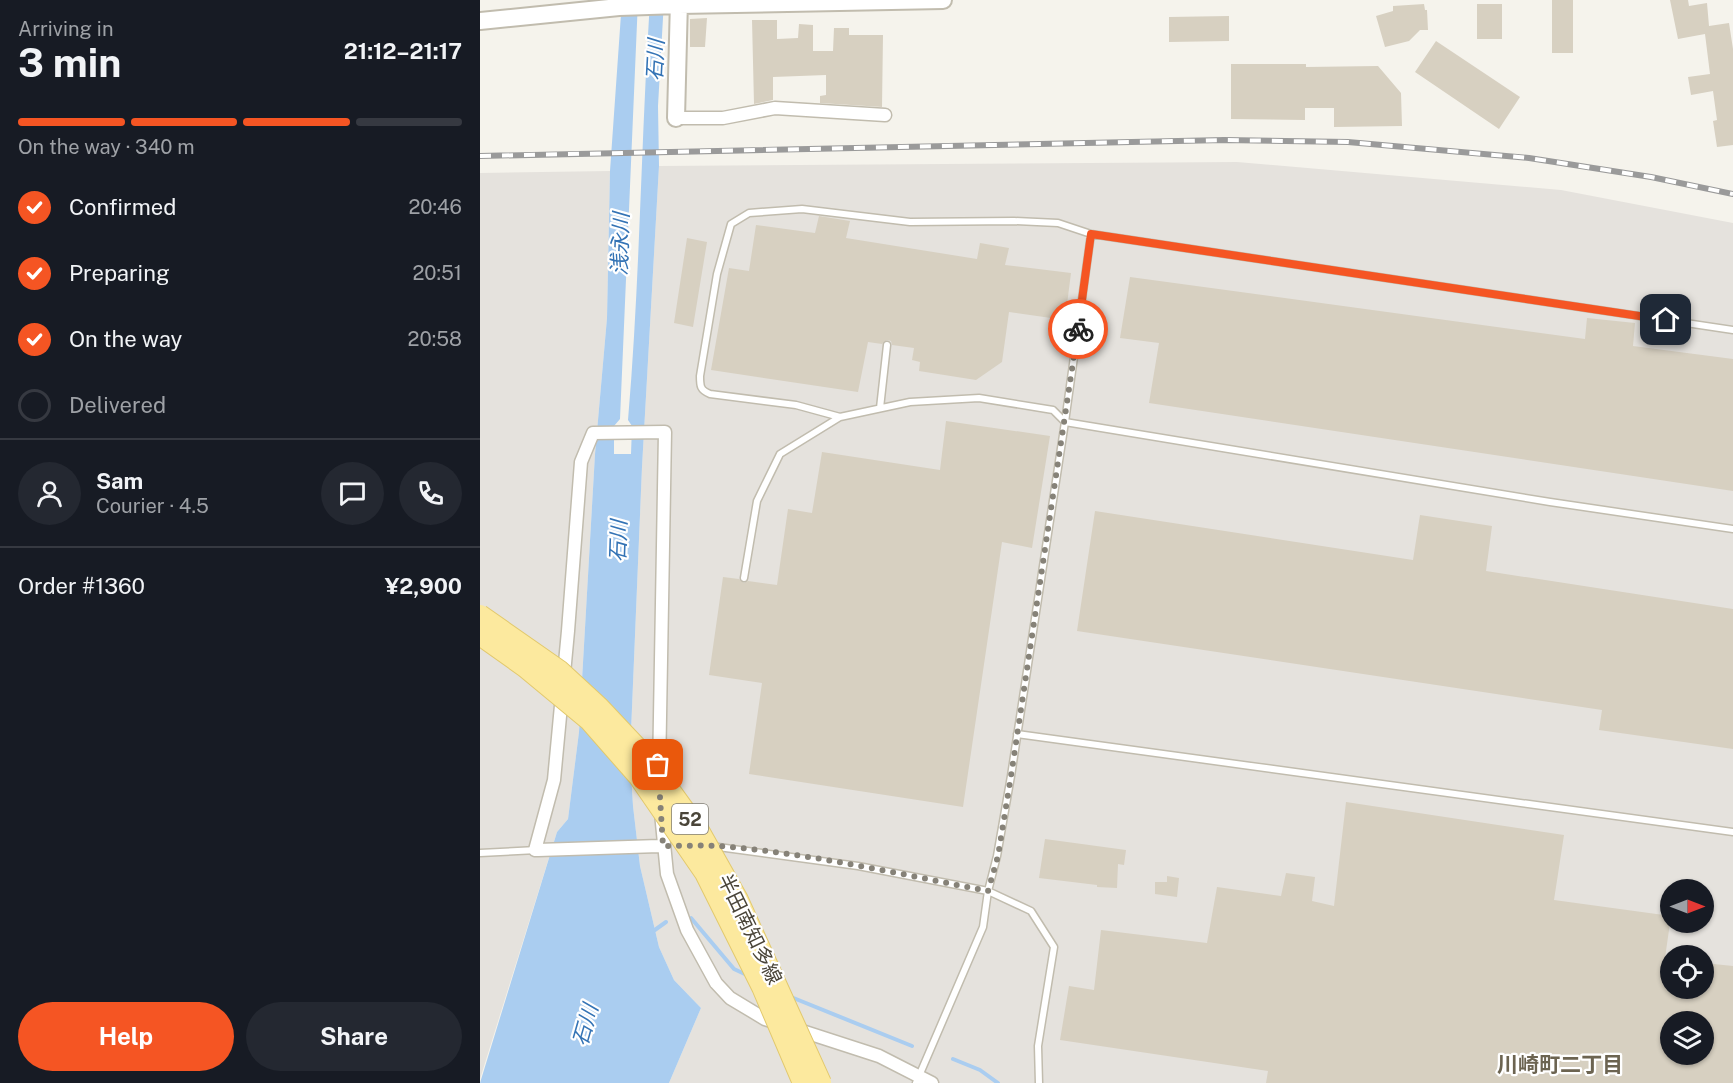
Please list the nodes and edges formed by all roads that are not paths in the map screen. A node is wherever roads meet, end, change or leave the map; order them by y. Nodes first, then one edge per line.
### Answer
1 (943, 0) edge
2 (676, 4) edge
3 (480, 21) edge
4 (885, 115) dead end
5 (676, 118) joint
6 (1091, 234) junction
7 (1733, 330) edge
8 (887, 345) dead end
9 (880, 408) junction
10 (840, 417) junction
11 (1065, 422) junction
12 (1733, 529) edge
13 (744, 578) dead end
14 (480, 615) edge
15 (480, 634) edge
16 (1017, 734) junction
17 (1733, 832) edge
18 (661, 846) junction
19 (536, 850) junction
20 (480, 853) edge
21 (988, 891) junction
22 (918, 1080) edge
23 (803, 1083) edge
24 (821, 1083) edge
25 (932, 1083) edge
26 (1039, 1083) edge

1 - 2 street
2 - 3 street
2 - 5 street
4 - 5 street
6 - 7 lane
6 - 10 lane
6 - 11 lane
8 - 9 lane
9 - 10 lane
9 - 11 lane
10 - 13 lane
11 - 12 lane
11 - 16 lane
14 - 24 main road, 半田南知多線 / 52, bridge
15 - 23 main road, 半田南知多線 / 52, bridge
16 - 17 lane
16 - 21 lane
18 - 19 street
18 - 19 street
18 - 21 lane
18 - 22 street
19 - 20 lane
21 - 22 lane
21 - 26 lane
22 - 25 street

